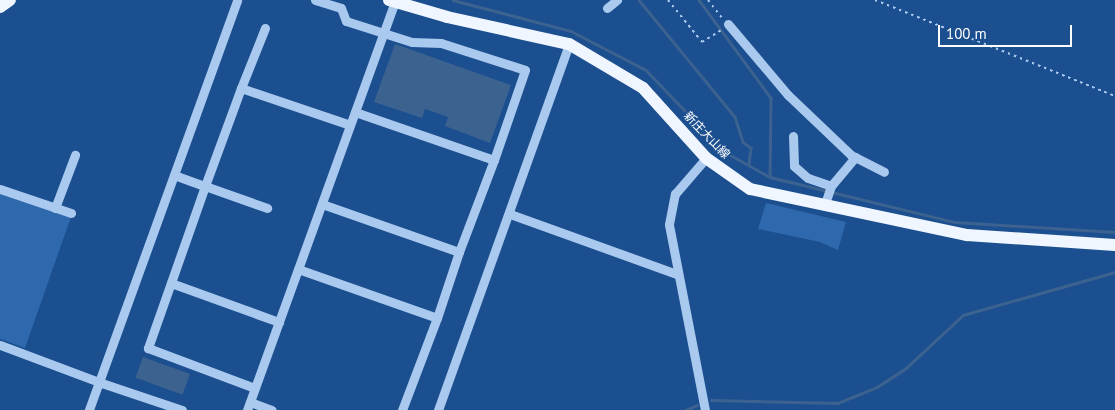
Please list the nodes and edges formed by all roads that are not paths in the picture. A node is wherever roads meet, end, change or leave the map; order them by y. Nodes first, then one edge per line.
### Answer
1 (10, 0) edge
2 (237, 0) edge
3 (315, 0) edge
4 (617, 0) edge
5 (392, 1) edge
6 (0, 7) edge
7 (607, 8) dead end
8 (728, 24) road end
9 (265, 28) dead end
10 (384, 33) junction
11 (569, 44) junction
12 (241, 88) junction
13 (355, 112) junction
14 (350, 125) junction
15 (794, 136) dead end
16 (75, 155) dead end
17 (854, 157) junction
18 (706, 158) junction
19 (494, 160) junction
20 (884, 172) dead end
21 (174, 175) junction
22 (205, 186) junction
23 (831, 186) junction
24 (0, 189) edge
25 (322, 204) junction
26 (824, 206) junction
27 (55, 208) junction
28 (268, 208) dead end
29 (71, 213) dead end
30 (510, 214) junction
31 (1115, 245) edge
32 (459, 252) junction
33 (298, 268) junction
34 (677, 274) junction
35 (171, 283) junction
36 (437, 318) junction
37 (279, 322) junction
38 (0, 346) edge
39 (99, 382) junction
40 (255, 388) junction
41 (248, 406) edge
42 (89, 410) edge
43 (182, 410) edge
44 (272, 410) edge
45 (402, 410) edge
46 (438, 410) edge
47 (705, 410) edge

1 - 6 main road
2 - 21 street
3 - 10 street
4 - 7 street
5 - 10 street
5 - 11 main road, 新庄大山線
8 - 17 street
9 - 12 street
10 - 13 street
10 - 19 street
11 - 18 main road, 新庄大山線
11 - 30 street
12 - 14 street
12 - 22 street
13 - 14 street
13 - 19 street
14 - 25 street
15 - 23 street
16 - 27 street
17 - 20 street
17 - 23 street
18 - 26 main road, 新庄大山線
18 - 34 street
19 - 32 street
21 - 22 street
21 - 39 street
22 - 28 street
22 - 35 street
23 - 26 street
24 - 27 street
25 - 32 street
25 - 33 street
26 - 31 main road, 新庄大山線
27 - 29 street
30 - 34 street
30 - 46 street
32 - 36 street
33 - 36 street
33 - 37 street
34 - 47 street
35 - 37 street
35 - 40 street
36 - 45 street
37 - 40 street
38 - 39 street
39 - 42 street
39 - 43 street
40 - 41 street
41 - 44 street

